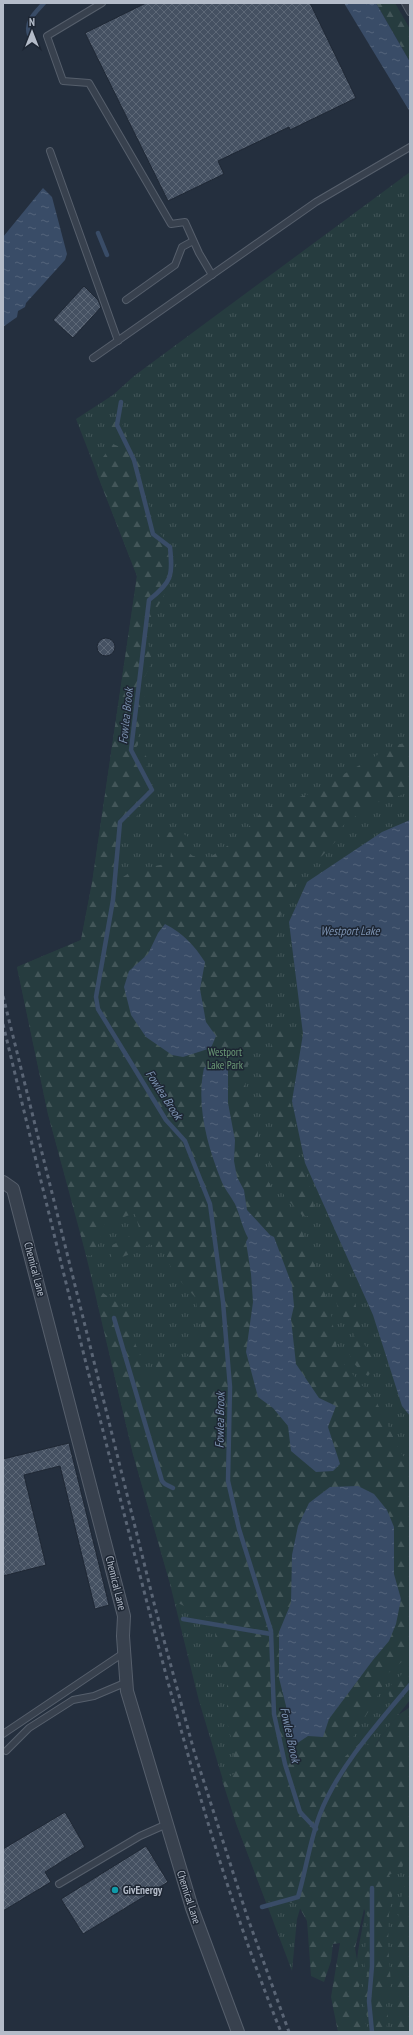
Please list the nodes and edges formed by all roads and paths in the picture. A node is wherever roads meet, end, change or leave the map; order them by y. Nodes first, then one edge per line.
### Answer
1 (102, 3) edge
2 (405, 3) edge
3 (410, 12) edge
4 (410, 147) edge
5 (50, 151) dead end
6 (193, 241) junction
7 (212, 275) junction
8 (126, 300) dead end
9 (118, 341) junction
10 (93, 358) dead end
11 (3, 1182) edge
12 (124, 1652) junction
13 (127, 1682) junction
14 (3, 1734) edge
15 (6, 1751) dead end
16 (167, 1824) junction
17 (58, 1884) dead end
18 (238, 2032) edge

1 - 6 lane
2 - 3 lane
4 - 7 lane
5 - 9 lane
6 - 7 lane
6 - 8 lane
7 - 9 lane
9 - 10 lane
11 - 12 street, Chemical Lane
12 - 13 street, Chemical Lane
12 - 14 lane
13 - 15 lane
13 - 16 street, Chemical Lane
16 - 17 lane
16 - 18 street, Chemical Lane

